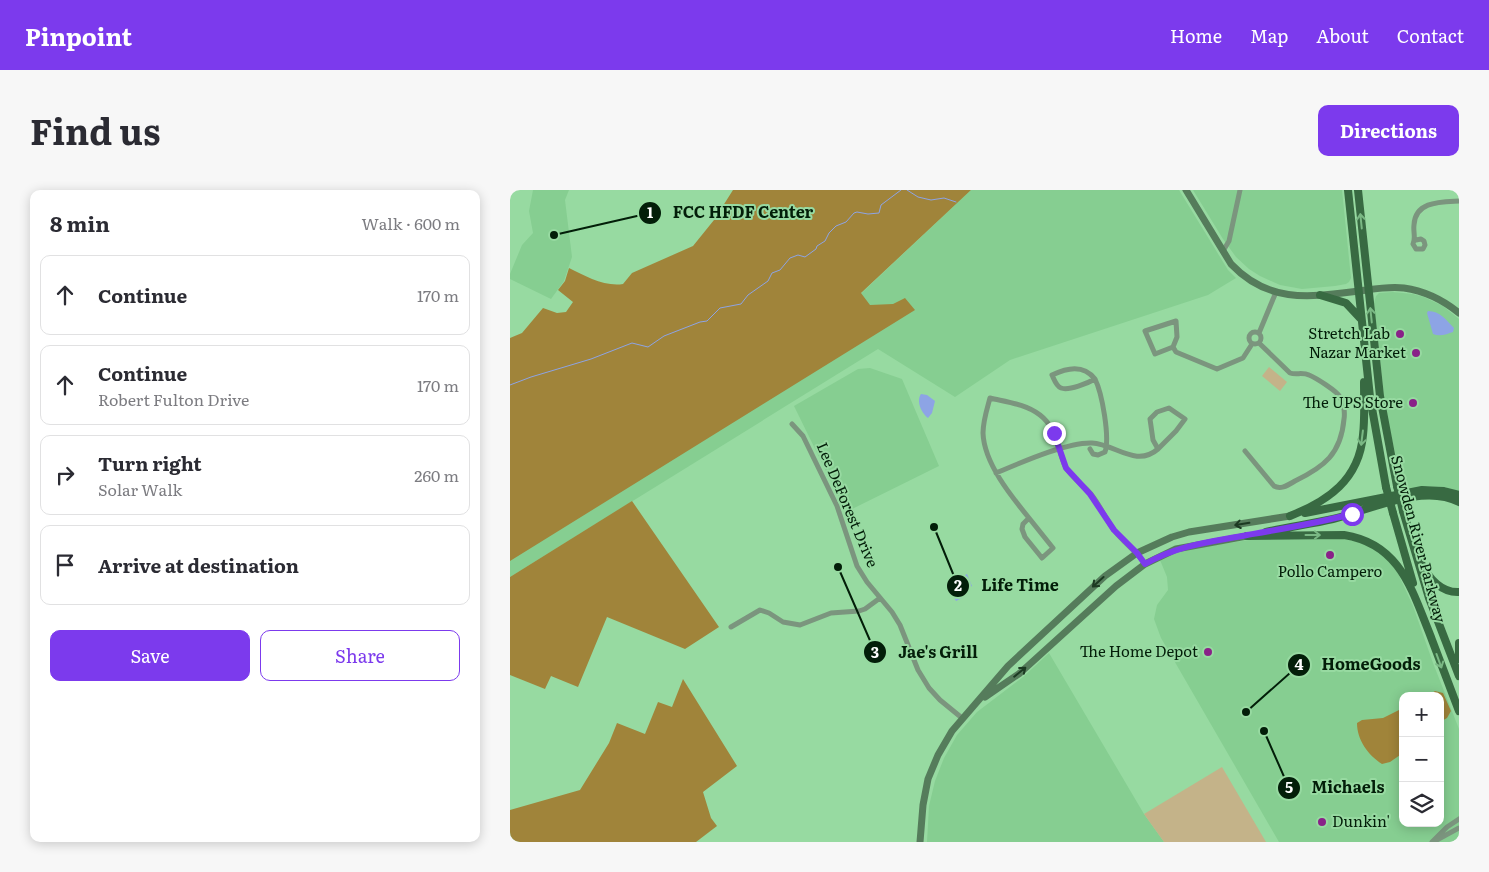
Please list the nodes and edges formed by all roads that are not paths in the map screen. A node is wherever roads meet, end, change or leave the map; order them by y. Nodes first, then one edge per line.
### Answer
1 (1186, 190) edge
2 (1240, 190) edge
3 (1348, 190) edge
4 (1358, 190) edge
5 (1459, 201) edge
6 (1416, 240) dead end
7 (1223, 251) junction
8 (1368, 290) junction
9 (1359, 291) junction
10 (1276, 292) junction
11 (1320, 295) junction
12 (1459, 313) edge
13 (1361, 319) junction
14 (1259, 332) junction
15 (1259, 343) junction
16 (1252, 344) junction
17 (1173, 347) junction
18 (1364, 355) junction
19 (1095, 379) junction
20 (792, 424) dead end
21 (1107, 447) junction
22 (1090, 449) dead end
23 (1158, 449) junction
24 (1059, 450) junction
25 (1245, 451) dead end
26 (996, 473) junction
27 (1459, 495) edge
28 (1459, 502) edge
29 (1290, 516) junction
30 (1029, 518) junction
31 (1409, 534) junction
32 (1246, 536) junction
33 (1137, 553) junction
34 (1145, 564) junction
35 (1459, 592) edge
36 (880, 598) junction
37 (730, 627) dead end
38 (1431, 637) junction
39 (1459, 643) edge
40 (1459, 659) edge
41 (1459, 676) edge
42 (980, 700) junction
43 (1459, 711) edge
44 (962, 718) junction
45 (1459, 819) edge
46 (1459, 828) edge
47 (920, 842) edge
48 (1433, 842) edge

1 - 7 street
2 - 7 street
3 - 9 main road, Snowden River Parkway
8 -> 4 main road, Snowden River Parkway
5 - 6 street
7 - 10 street
8 - 9 street
8 - 12 street
31 -> 8 main road, Snowden River Parkway, bridge
9 - 11 street
9 - 13 main road, Snowden River Parkway
10 - 11 street
10 - 14 street
11 - 13 main road
13 - 18 main road, Snowden River Parkway
14 - 15 street
14 - 16 street
15 - 16 street
15 - 25 street
16 - 17 street
17 - 17 street
18 -> 29 main road
18 - 38 main road, Snowden River Parkway, bridge
19 - 19 street
19 - 21 street
20 - 36 street, Lee DeForest Drive
21 - 22 street
21 - 23 street
21 - 24 street
23 - 23 street
24 - 26 street
24 - 26 street
24 - 33 street
26 - 30 street
27 - 29 main road
28 - 32 main road
29 -> 33 street
30 - 30 street
31 - 35 main road
31 - 41 main road, Snowden River Parkway
32 - 34 street
32 -> 38 main road
33 - 34 street
33 -> 42 street
42 -> 34 street
36 - 37 street
36 - 44 street, Lee DeForest Drive
38 -> 43 main road, Snowden River Parkway
39 - 40 main road
42 - 44 street
44 - 47 street
45 - 48 street
46 - 48 street

